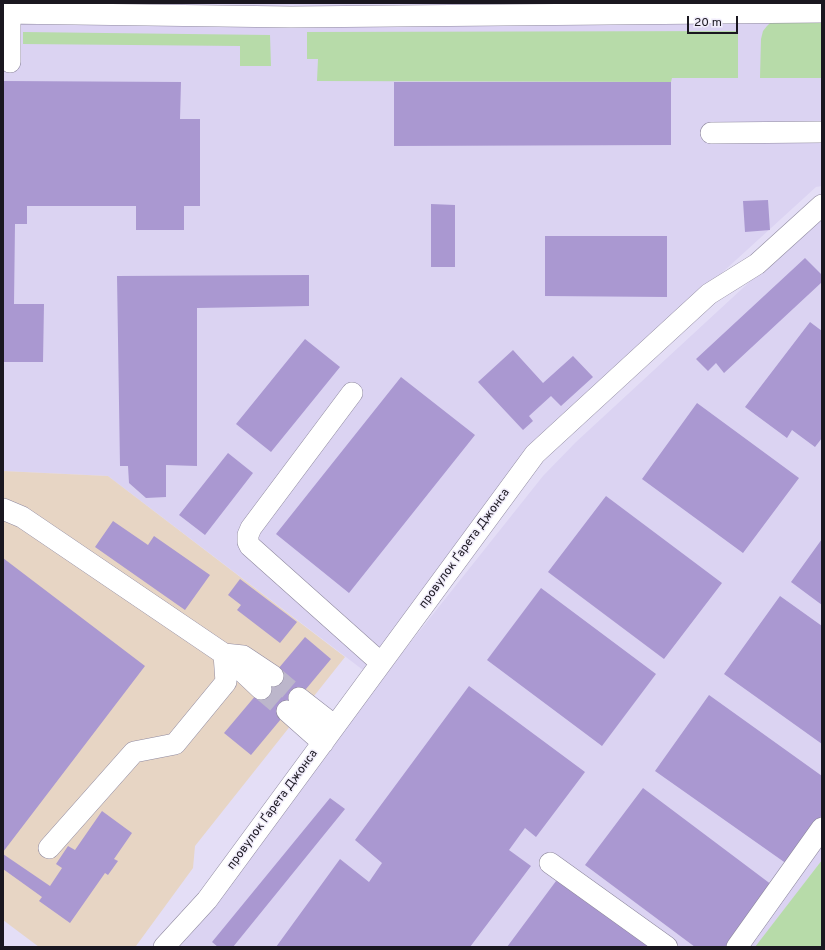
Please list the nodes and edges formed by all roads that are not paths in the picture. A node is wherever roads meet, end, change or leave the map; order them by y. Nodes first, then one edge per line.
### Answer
1 (822, 12) edge
2 (7, 13) edge
3 (10, 62) dead end
4 (822, 132) edge
5 (711, 133) dead end
6 (822, 205) edge
7 (352, 393) dead end
8 (3, 509) edge
9 (224, 654) junction
10 (381, 663) junction
11 (267, 683) tunnel mouth
12 (335, 726) junction
13 (323, 743) junction
14 (822, 828) edge
15 (48, 848) dead end
16 (550, 863) dead end
17 (164, 947) edge
18 (667, 947) edge
19 (737, 947) edge

1 - 2 street
2 - 3 street
4 - 5 street
6 - 10 street, провулок Ґарета Джонса
7 - 10 street
8 - 9 street
9 - 11 street
9 - 15 street
10 - 12 street, провулок Ґарета Джонса
12 - 13 street, провулок Ґарета Джонса
12 - 13 street
13 - 17 street, провулок Ґарета Джонса
14 - 19 street
16 - 18 street

